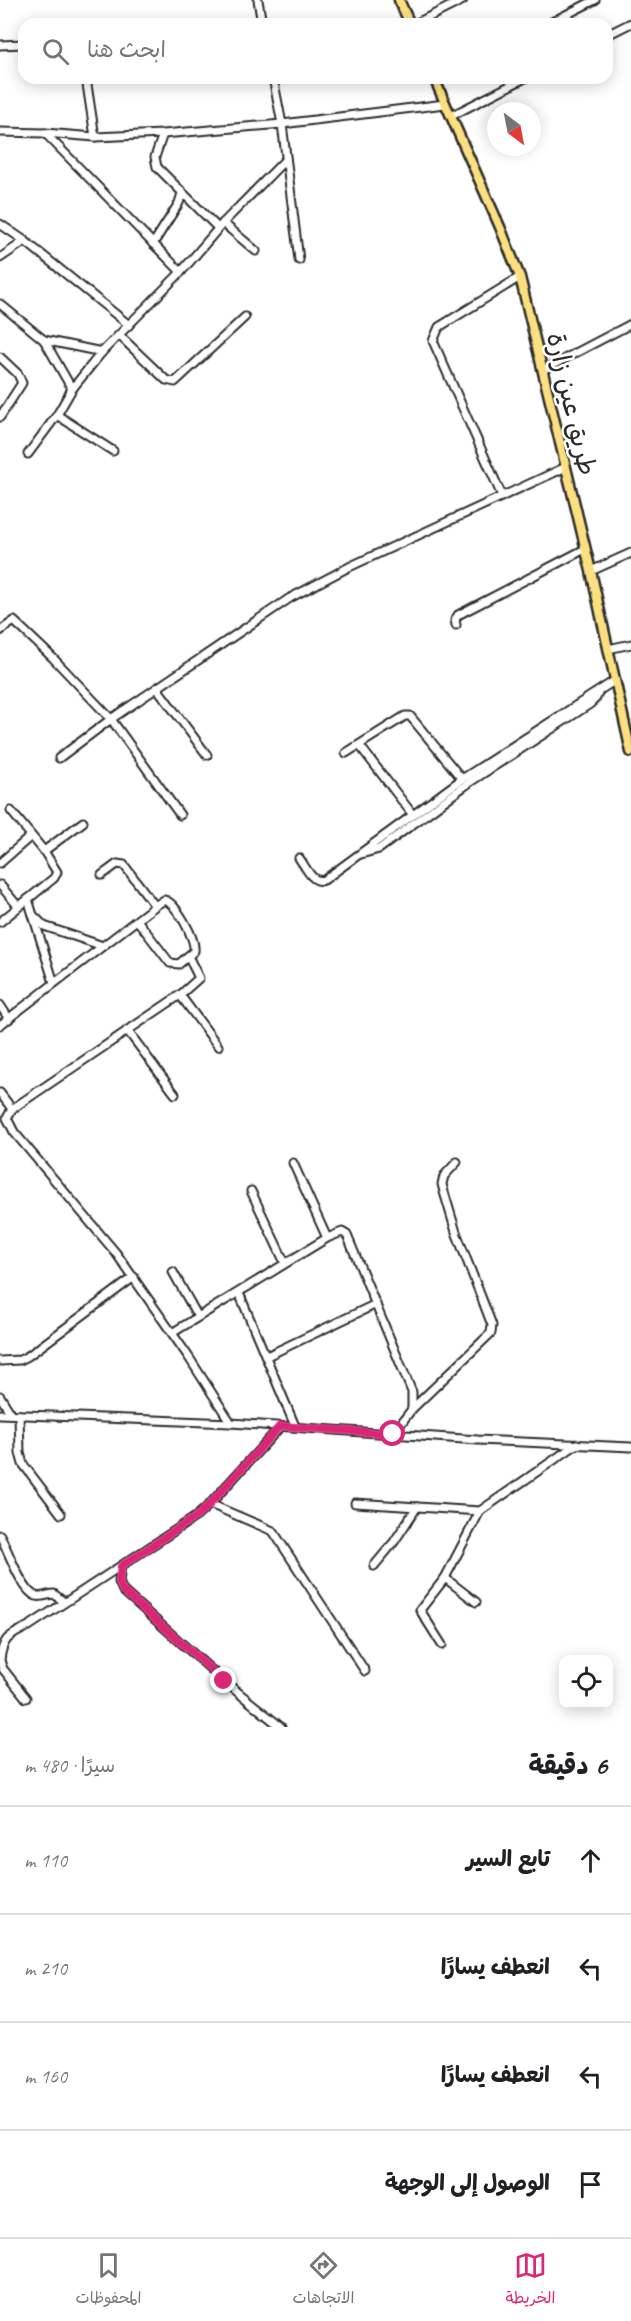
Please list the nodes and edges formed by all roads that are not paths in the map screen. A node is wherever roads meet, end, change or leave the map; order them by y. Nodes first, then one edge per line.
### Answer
1 (258, 0) edge
2 (399, 0) edge
3 (463, 0) edge
4 (595, 0) edge
5 (261, 18) edge
6 (409, 18) edge
7 (425, 18) edge
8 (560, 18) edge
9 (631, 23) edge
10 (613, 32) edge
11 (18, 44) edge
12 (0, 45) edge
13 (87, 84) edge
14 (274, 84) edge
15 (438, 84) edge
16 (514, 84) edge
17 (445, 104) junction
18 (451, 117) junction
19 (282, 124) junction
20 (0, 132) edge
21 (45, 133) junction
22 (163, 134) junction
23 (94, 138) junction
24 (286, 159) junction
25 (182, 193) junction
26 (0, 224) edge
27 (221, 226) junction
28 (25, 241) junction
29 (153, 243) junction
30 (256, 251) dead end
31 (0, 258) edge
32 (299, 260) dead end
33 (181, 272) junction
34 (520, 277) junction
35 (0, 304) edge
36 (245, 317) dead end
37 (631, 324) edge
38 (129, 325) junction
39 (120, 336) junction
40 (44, 340) junction
41 (102, 352) junction
42 (0, 357) edge
43 (543, 370) junction
44 (72, 388) junction
45 (57, 415) junction
46 (0, 417) edge
47 (113, 451) dead end
48 (28, 454) dead end
49 (566, 467) junction
50 (502, 496) junction
51 (585, 549) junction
52 (631, 553) edge
53 (591, 571) junction
54 (456, 625) dead end
55 (0, 631) edge
56 (631, 644) edge
57 (608, 649) junction
58 (614, 681) junction
59 (157, 688) junction
60 (599, 691) junction
61 (111, 719) junction
62 (360, 746) junction
63 (631, 752) edge
64 (346, 753) dead end
65 (207, 755) dead end
66 (59, 758) dead end
67 (462, 779) junction
68 (10, 812) dead end
69 (180, 815) dead end
70 (413, 815) junction
71 (83, 822) dead end
72 (31, 836) junction
73 (44, 851) junction
74 (360, 854) junction
75 (299, 858) dead end
76 (0, 863) edge
77 (102, 875) dead end
78 (0, 885) edge
79 (28, 899) junction
80 (18, 906) junction
81 (155, 906) junction
82 (34, 917) junction
83 (137, 920) junction
84 (0, 922) edge
85 (103, 946) junction
86 (188, 956) junction
87 (54, 983) junction
88 (180, 995) junction
89 (0, 1005) edge
90 (9, 1019) junction
91 (0, 1025) edge
92 (127, 1030) junction
93 (218, 1046) dead end
94 (0, 1093) edge
95 (175, 1094) dead end
96 (12, 1109) junction
97 (457, 1162) dead end
98 (293, 1163) dead end
99 (251, 1191) dead end
100 (327, 1238) junction
101 (285, 1263) junction
102 (173, 1272) dead end
103 (134, 1277) junction
104 (239, 1293) junction
105 (376, 1304) junction
106 (198, 1317) junction
107 (172, 1334) junction
108 (267, 1356) junction
109 (0, 1361) edge
110 (0, 1396) edge
111 (412, 1408) junction
112 (0, 1414) edge
113 (15, 1414) junction
114 (231, 1423) junction
115 (280, 1426) junction
116 (295, 1426) junction
117 (393, 1434) junction
118 (577, 1444) junction
119 (631, 1447) edge
120 (355, 1503) dead end
121 (210, 1504) junction
122 (417, 1507) junction
123 (480, 1511) junction
124 (61, 1514) dead end
125 (0, 1535) edge
126 (121, 1566) junction
127 (374, 1566) dead end
128 (445, 1578) junction
129 (64, 1602) junction
130 (476, 1602) dead end
131 (442, 1645) dead end
132 (0, 1661) edge
133 (365, 1671) dead end
134 (26, 1698) dead end
135 (281, 1727) edge

1 - 5 street
2 - 6 main road
3 - 7 street
4 - 8 street
9 - 10 street
11 - 12 street
13 - 23 street
14 - 19 street
15 - 17 main road, طريق عين زارة
16 - 18 street
17 - 18 main road, طريق عين زارة
17 - 19 street
18 - 34 main road, طريق عين زارة
19 - 22 street
19 - 24 street
20 - 21 street
21 - 23 street
21 - 29 street
22 - 23 street
22 - 25 street
24 - 27 street
24 - 32 street
25 - 27 street
25 - 29 street
26 - 28 street
27 - 30 street
27 - 33 street
28 - 31 street
28 - 38 street
29 - 33 street
33 - 38 street
34 - 43 main road, طريق عين زارة
34 - 50 street
35 - 40 street
36 - 39 street
37 - 43 street
38 - 39 street
39 - 41 street
40 - 41 street
40 - 44 street
41 - 44 street
42 - 46 street
43 - 49 main road, طريق عين زارة
44 - 45 street
45 - 47 street
45 - 48 street
49 - 50 street
49 - 51 main road, طريق عين زارة
50 - 59 street
51 - 53 main road, طريق عين زارة
51 - 54 street
52 - 53 street
53 - 57 main road, طريق عين زارة
55 - 61 street
56 - 57 street
57 - 58 main road, طريق عين زارة
58 - 60 street
58 - 63 main road, طريق عين زارة
59 - 61 street
59 - 65 street
60 - 67 street
60 - 74 street
61 - 66 street
61 - 69 street
62 - 64 street
62 - 67 street
62 - 70 street
67 - 70 street
68 - 72 street
70 - 74 street
71 - 73 street
72 - 73 street
72 - 76 street
73 - 79 street
74 - 75 street
77 - 81 street
78 - 80 street
79 - 80 street
79 - 82 street
80 - 84 street
81 - 83 street
81 - 86 street
82 - 85 street
82 - 87 street
83 - 85 street
83 - 86 street
85 - 87 street
86 - 88 street
87 - 90 street
88 - 92 street
88 - 93 street
89 - 90 street
90 - 91 street
92 - 95 street
92 - 96 street
94 - 96 street
96 - 103 street
97 - 111 street
98 - 100 street
99 - 101 street
100 - 101 street
100 - 105 street
101 - 104 street
102 - 106 street
103 - 107 street
103 - 109 street
104 - 106 street
104 - 108 street
105 - 108 street
105 - 111 street
106 - 107 street
107 - 114 street
108 - 116 street
110 - 113 street
111 - 117 street
112 - 113 street
113 - 114 street
113 - 124 street
114 - 115 street
115 - 116 street
115 - 121 street
116 - 117 street
117 - 118 street
118 - 119 street
118 - 123 street
120 - 122 street
121 - 126 street
121 - 133 street
122 - 123 street
122 - 127 street
123 - 128 street
125 - 129 street
126 - 129 street
126 - 135 street
128 - 130 street
128 - 131 street
129 - 132 street
132 - 134 street

